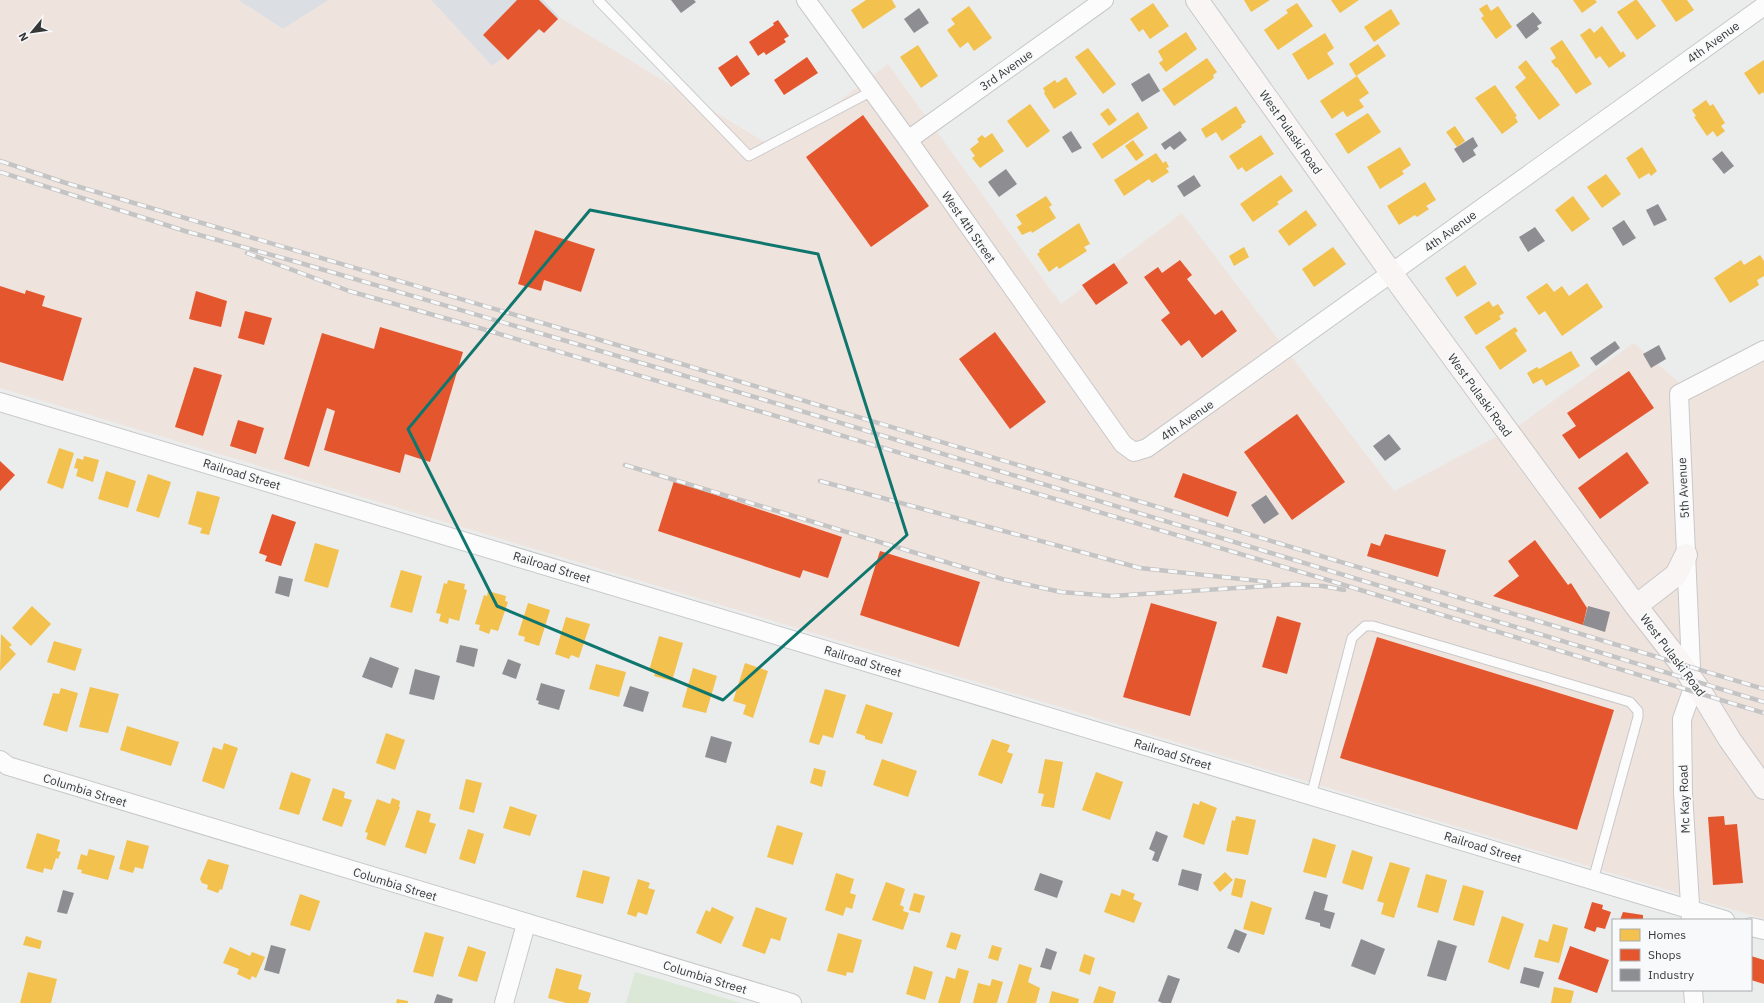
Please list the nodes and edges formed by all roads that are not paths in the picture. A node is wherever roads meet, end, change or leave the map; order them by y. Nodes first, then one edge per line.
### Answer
1 (598, 0) edge
2 (806, 0) edge
3 (1104, 0) edge
4 (1198, 0) edge
5 (1764, 6) edge
6 (872, 91) junction
7 (908, 140) junction
8 (1392, 274) junction
9 (1764, 350) edge
10 (0, 402) edge
11 (1134, 452) joint
12 (1686, 555) junction
13 (1636, 606) junction
14 (1692, 679) junction
15 (0, 760) edge
16 (1764, 788) edge
17 (1311, 796) junction
18 (1593, 880) junction
19 (1690, 915) edge
20 (1718, 919) edge
21 (526, 924) junction
22 (1752, 927) edge
23 (1764, 930) edge
24 (1693, 991) edge
25 (504, 1003) edge
26 (792, 1003) edge
27 (1694, 1003) edge

1 - 6 lane
2 - 6 street, West 4th Street
3 - 7 street, 3rd Avenue
4 - 8 main road, West Pulaski Road
5 - 8 street, 4th Avenue
6 - 7 street, West 4th Street
7 - 11 street, West 4th Street
8 - 11 street, 4th Avenue
8 - 13 main road, West Pulaski Road
9 - 12 street, 5th Avenue
10 - 17 street, Railroad Street
12 - 13 main road
12 - 14 street, 5th Avenue
13 - 14 main road, West Pulaski Road
14 - 16 main road, West Pulaski Road
14 - 19 street, Mc Kay Road
15 - 21 street, Columbia Street
17 - 18 street, Railroad Street
17 - 18 lane
18 - 19 street, Railroad Street
19 - 20 street, Railroad Street
21 - 25 street
21 - 26 street, Columbia Street
22 - 23 street
24 - 27 street

